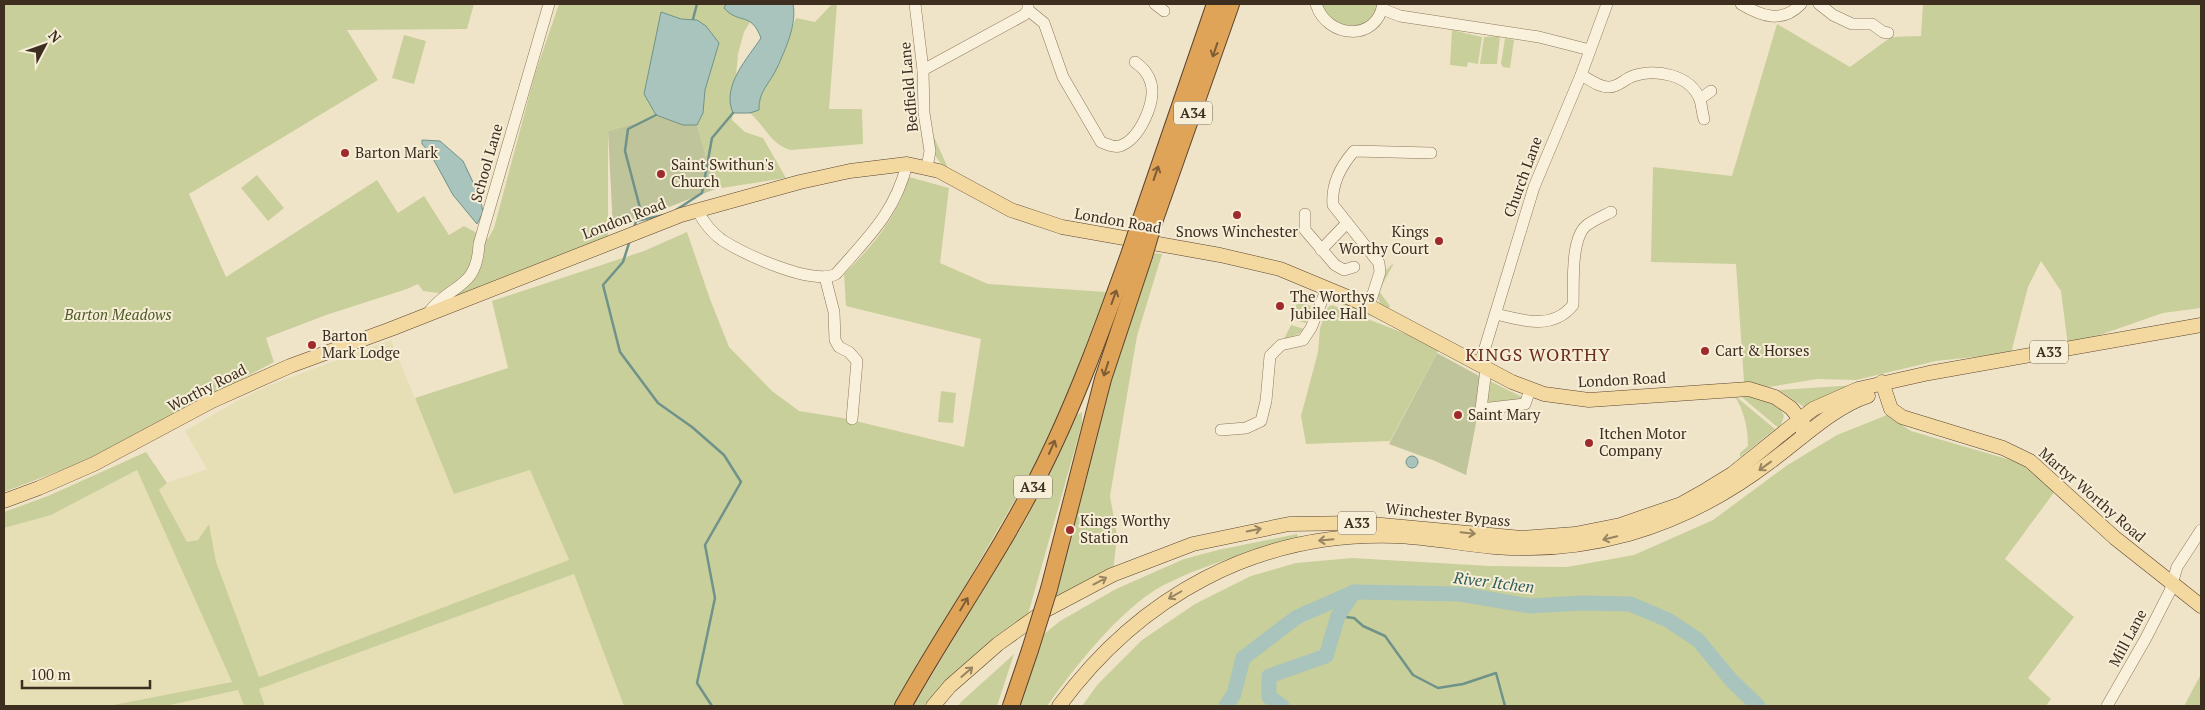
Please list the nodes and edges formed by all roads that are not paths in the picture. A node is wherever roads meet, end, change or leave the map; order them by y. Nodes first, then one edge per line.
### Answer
1 (549, 4) edge
2 (915, 4) edge
3 (1155, 4) edge
4 (1215, 4) edge
5 (1231, 4) edge
6 (1316, 4) edge
7 (1607, 4) edge
8 (1740, 4) edge
9 (1801, 4) edge
10 (1819, 4) edge
11 (1028, 7) edge
12 (1383, 7) edge
13 (1164, 11) dead end
14 (1888, 33) dead end
15 (1590, 50) junction
16 (1135, 62) dead end
17 (923, 70) junction
18 (1581, 75) junction
19 (1711, 91) dead end
20 (1700, 99) junction
21 (1704, 119) dead end
22 (1431, 153) dead end
23 (907, 164) junction
24 (927, 167) junction
25 (697, 210) junction
26 (1611, 212) dead end
27 (1305, 214) dead end
28 (1147, 220) junction
29 (1347, 223) junction
30 (1321, 250) junction
31 (1137, 254) junction
32 (1354, 267) dead end
33 (825, 277) junction
34 (1327, 288) junction
35 (1369, 306) junction
36 (428, 313) junction
37 (1496, 314) junction
38 (2201, 325) edge
39 (1483, 366) junction
40 (1883, 386) junction
41 (1530, 390) junction
42 (1838, 410) junction
43 (1799, 418) junction
44 (852, 419) dead end
45 (1221, 430) dead end
46 (1803, 436) junction
47 (4, 501) edge
48 (2201, 530) edge
49 (2171, 582) junction
50 (2201, 606) edge
51 (903, 706) edge
52 (932, 706) edge
53 (1011, 706) edge
54 (1059, 706) edge
55 (2107, 706) edge

1 - 36 street, School Lane
2 - 17 street, Bedfield Lane
3 - 13 street
28 -> 4 highway, A34
5 -> 28 highway, A34
6 - 12 street
7 - 15 street, Church Lane
8 - 9 street
10 - 14 street
11 - 16 street
11 - 17 street
12 - 15 street
15 - 18 street, Church Lane
17 - 24 street, Bedfield Lane
18 - 20 street
18 - 37 street, Church Lane
19 - 20 street
20 - 21 street
22 - 29 street
23 - 24 main road, London Road
23 - 25 main road, London Road
23 - 33 street
24 - 34 main road, London Road
25 - 33 street
25 - 36 main road, London Road
26 - 37 street
27 - 30 street
28 - 31 highway, A34, bridge
29 - 30 street
29 - 35 street
30 - 32 street
51 -> 31 highway, A34
31 -> 53 highway, A34, bridge
33 - 44 street
34 - 35 main road, London Road
34 - 45 street
35 - 39 main road, London Road
36 - 47 main road, Worthy Road
37 - 39 street, Church Lane
38 - 40 main road, A33
39 - 41 main road, London Road
39 - 41 street, Church Lane
40 - 42 main road, A33
40 - 43 main road, A33
40 - 49 main road, Martyr Worthy Road
41 - 43 main road, London Road
42 - 43 main road
42 - 46 main road, A33
43 - 46 main road
52 -> 43 main road, Winchester Bypass / A33
46 -> 54 main road, Winchester Bypass / A33
48 - 49 street, Mill Lane
49 - 50 main road, Martyr Worthy Road
49 - 55 street, Mill Lane

